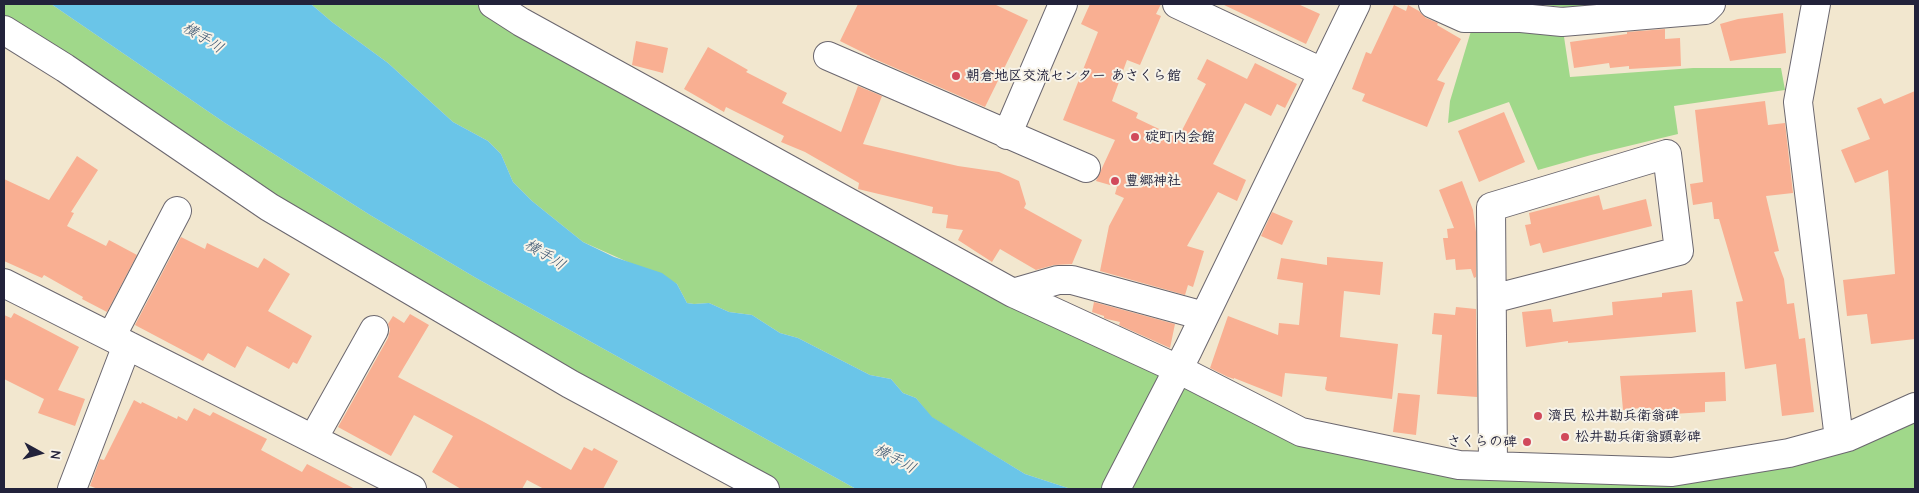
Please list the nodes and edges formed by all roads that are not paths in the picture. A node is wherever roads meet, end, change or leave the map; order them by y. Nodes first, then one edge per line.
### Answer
1 (493, 4) edge
2 (1063, 4) edge
3 (1177, 4) edge
4 (1356, 4) edge
5 (1433, 4) edge
6 (1711, 4) edge
7 (1816, 4) edge
8 (1663, 9) edge
9 (523, 13) edge
10 (4, 30) edge
11 (828, 56) dead end
12 (1322, 72) junction
13 (1007, 135) junction
14 (1086, 168) dead end
15 (177, 211) dead end
16 (4, 282) edge
17 (1012, 294) junction
18 (1492, 299) junction
19 (1204, 316) junction
20 (374, 330) dead end
21 (119, 341) junction
22 (1173, 379) junction
23 (1915, 408) edge
24 (313, 439) junction
25 (1839, 439) junction
26 (1493, 466) junction
27 (72, 489) edge
28 (410, 489) edge
29 (765, 489) edge
30 (1116, 489) edge

1 - 9 street
2 - 13 street
3 - 12 street
4 - 12 street
5 - 8 street
6 - 8 street
7 - 25 street
9 - 17 street
10 - 29 street
11 - 13 street
12 - 19 street
13 - 14 street
15 - 21 street
16 - 21 street
17 - 19 street
17 - 22 street
18 - 18 street
18 - 26 street
19 - 22 street
20 - 24 street
21 - 24 street
21 - 27 street
22 - 26 street
22 - 30 street
23 - 25 street
24 - 28 street
25 - 26 street

